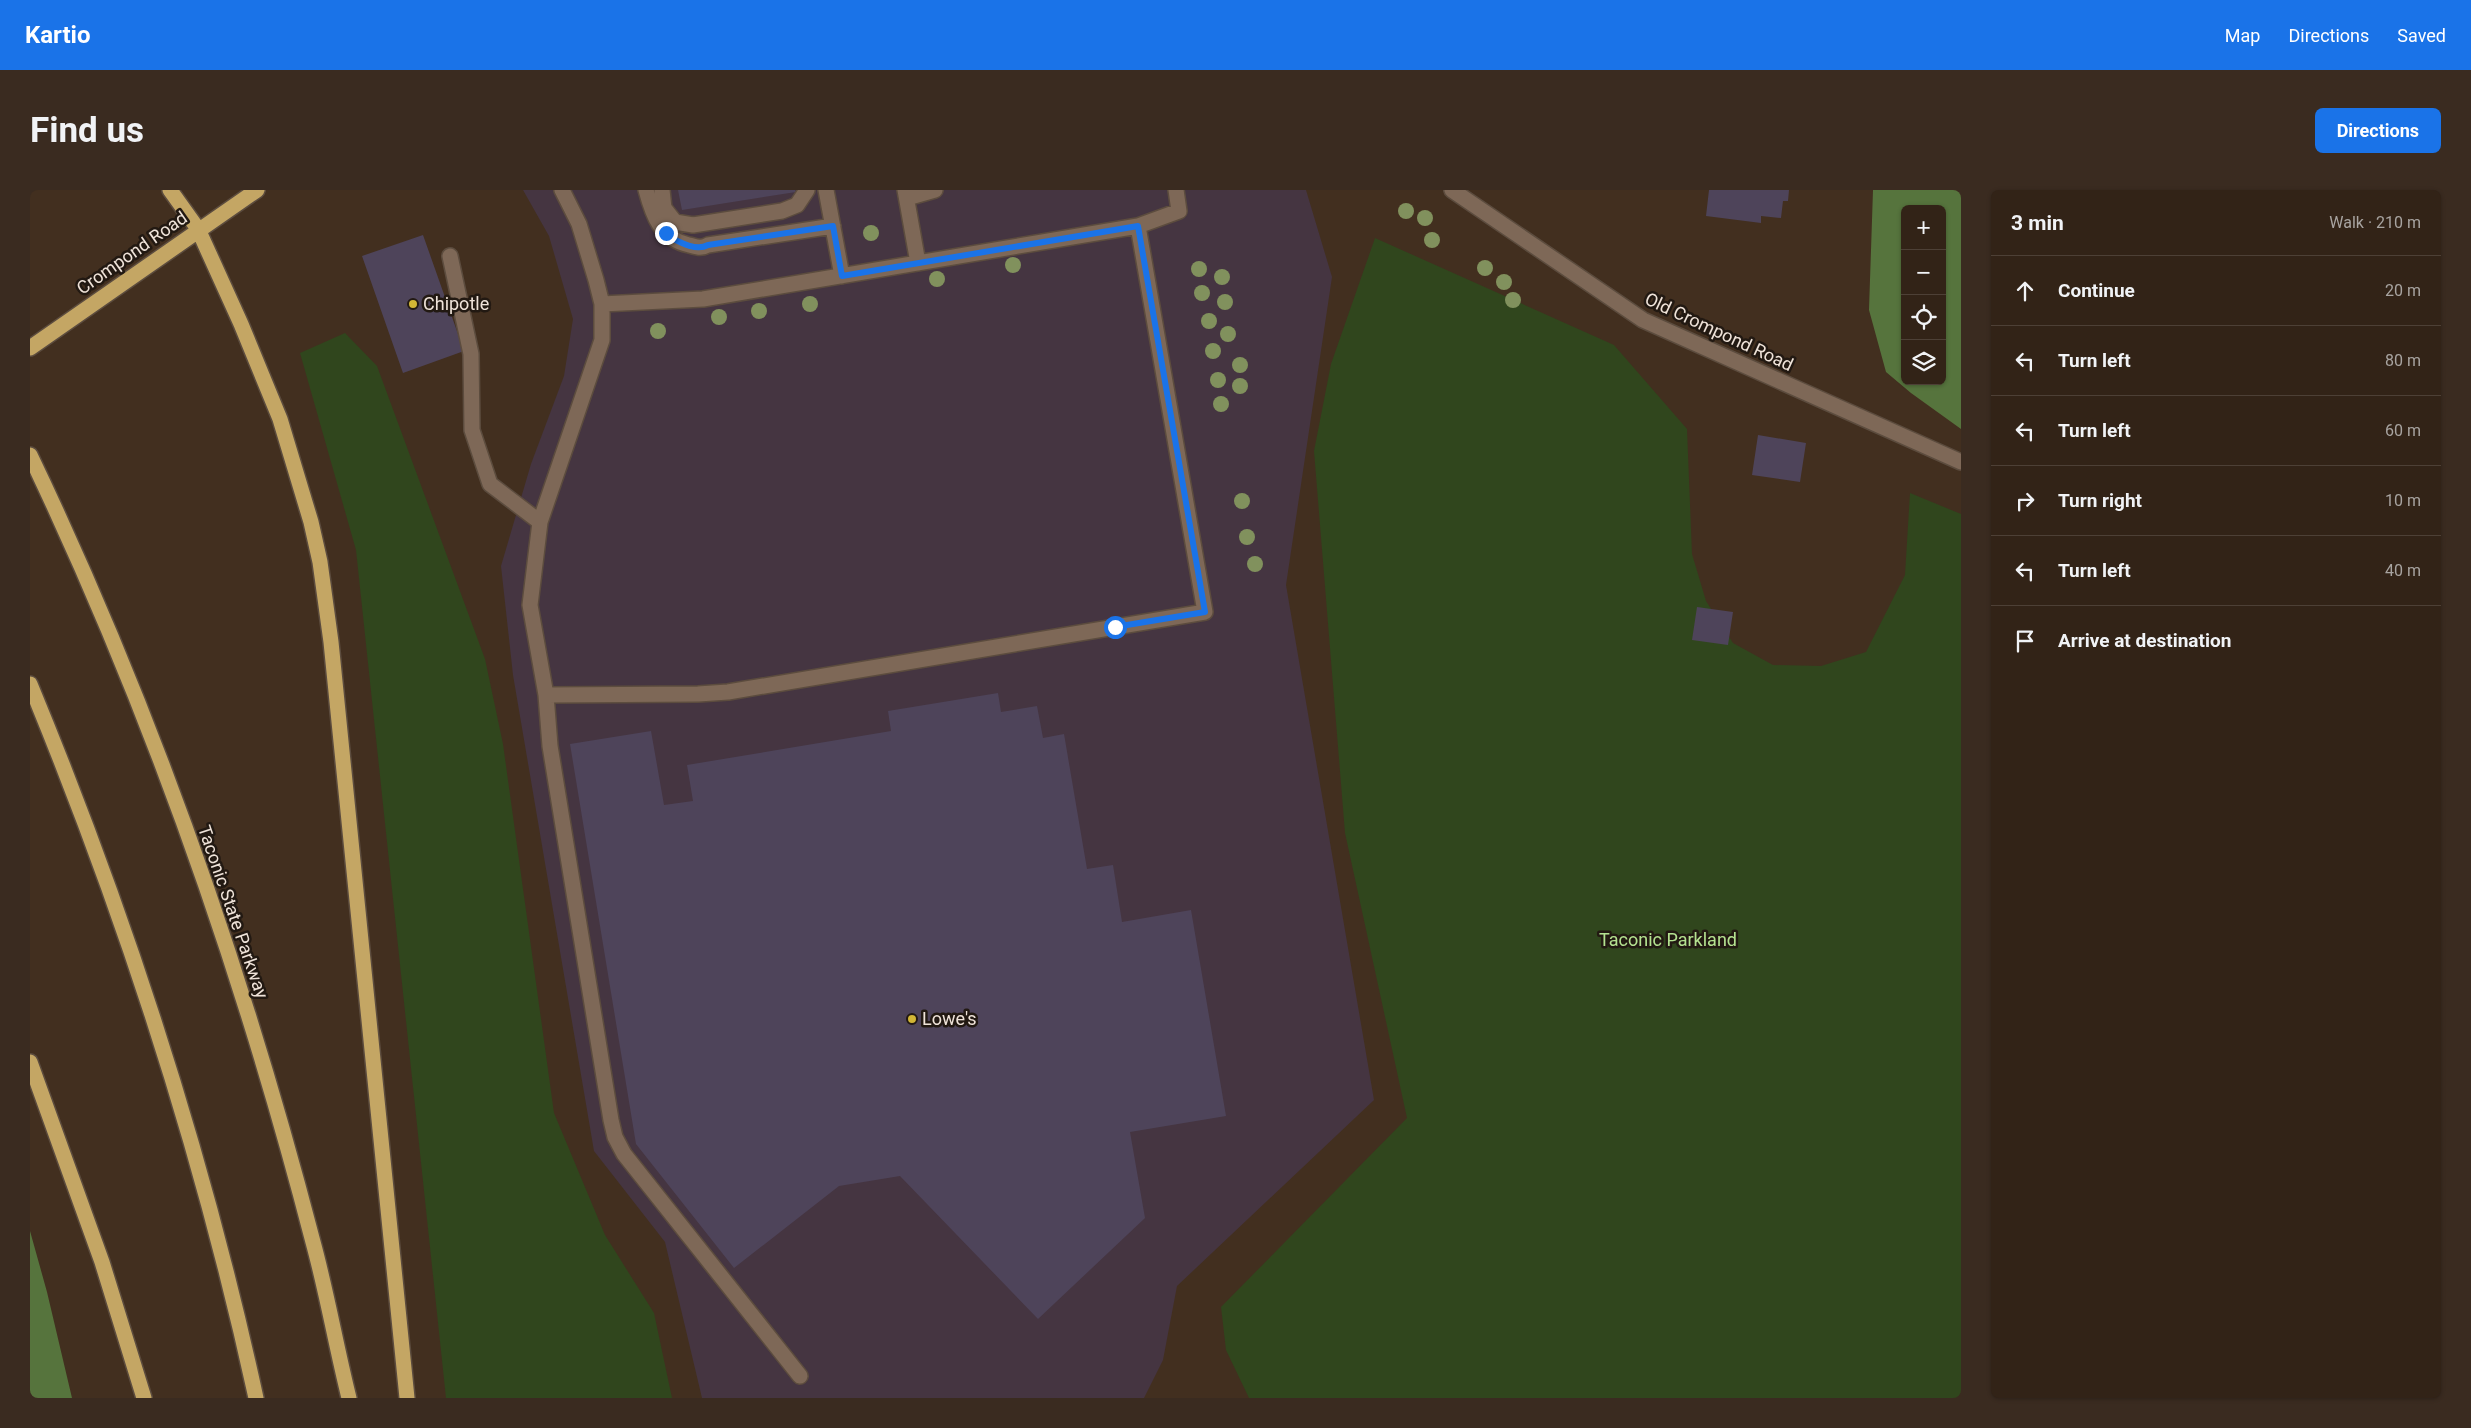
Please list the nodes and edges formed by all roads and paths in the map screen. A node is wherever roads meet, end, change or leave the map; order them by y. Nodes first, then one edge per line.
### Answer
1 (170, 190) edge
2 (257, 190) edge
3 (562, 190) edge
4 (646, 190) edge
5 (662, 190) edge
6 (807, 190) edge
7 (826, 190) edge
8 (935, 190) edge
9 (1176, 190) edge
10 (1452, 190) edge
11 (906, 194) edge
12 (833, 226) junction
13 (1138, 226) junction
14 (198, 229) junction
15 (450, 256) dead end
16 (918, 263) junction
17 (842, 276) junction
18 (602, 304) junction
19 (30, 348) edge
20 (30, 454) edge
21 (1961, 462) edge
22 (540, 522) junction
23 (30, 684) edge
24 (546, 695) junction
25 (30, 1062) edge
26 (800, 1376) dead end
27 (144, 1398) edge
28 (256, 1398) edge
29 (349, 1398) edge
30 (407, 1398) edge

1 - 14 highway
2 - 14 highway, Crompond Road
3 - 18 street
4 - 12 street
5 - 6 street
7 - 12 street
8 - 11 street
9 - 13 street
10 - 21 street, Old Crompond Road
11 - 16 street
12 - 17 street
13 - 16 street
13 - 24 street
14 - 19 highway, Crompond Road
14 - 30 highway
15 - 22 street
16 - 17 street
17 - 18 street
18 - 22 street
20 - 29 highway, Taconic State Parkway
22 - 24 street
23 - 28 highway
24 - 26 street
25 - 27 highway

